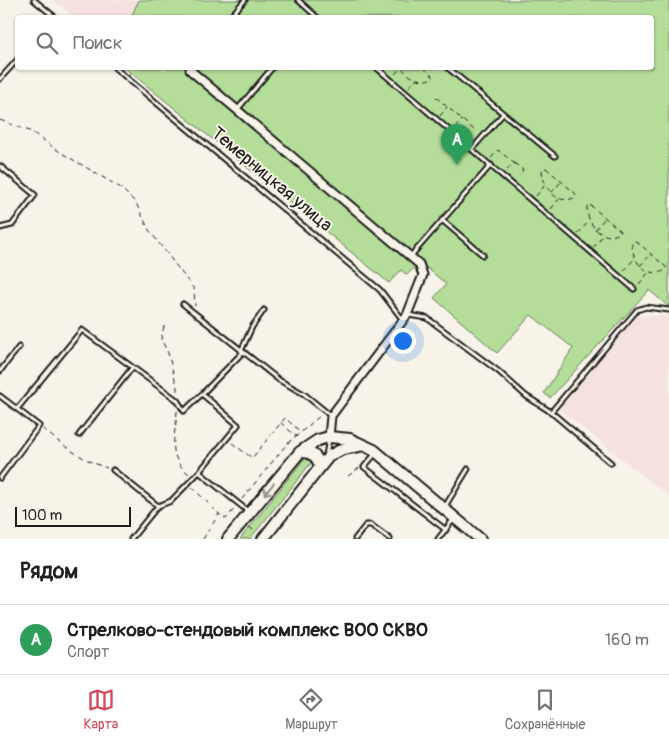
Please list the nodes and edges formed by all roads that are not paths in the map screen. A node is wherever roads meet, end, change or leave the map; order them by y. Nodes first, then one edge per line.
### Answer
1 (34, 0) edge
2 (245, 0) edge
3 (298, 0) edge
4 (53, 15) edge
5 (232, 15) edge
6 (314, 15) edge
7 (15, 62) edge
8 (117, 70) edge
9 (192, 70) edge
10 (270, 70) edge
11 (380, 70) edge
12 (450, 70) edge
13 (0, 79) edge
14 (237, 110) junction
15 (503, 114) junction
16 (472, 149) junction
17 (554, 156) dead end
18 (489, 164) junction
19 (0, 166) edge
20 (442, 220) junction
21 (0, 228) edge
22 (483, 255) dead end
23 (410, 257) junction
24 (634, 289) road end
25 (183, 304) dead end
26 (264, 310) dead end
27 (669, 310) edge
28 (405, 317) junction
29 (19, 348) dead end
30 (242, 352) junction
31 (132, 368) junction
32 (0, 371) edge
33 (202, 394) junction
34 (0, 396) edge
35 (17, 409) junction
36 (551, 412) junction
37 (331, 416) junction
38 (79, 435) dead end
39 (329, 438) junction
40 (365, 445) junction
41 (300, 452) junction
42 (376, 452) junction
43 (323, 464) junction
44 (611, 464) dead end
45 (468, 469) dead end
46 (113, 470) road end
47 (198, 472) junction
48 (0, 478) edge
49 (158, 506) junction
50 (444, 508) junction
51 (250, 512) junction
52 (456, 518) junction
53 (446, 530) junction
54 (131, 539) edge
55 (228, 539) edge
56 (263, 539) edge
57 (355, 539) edge
58 (390, 539) edge
59 (439, 539) edge
60 (480, 539) edge

1 - 4 lane
2 - 5 lane
3 - 6 lane
7 - 13 lane
8 - 28 lane, Темерницкая улица
9 - 14 street, Темерницкая улица
10 - 14 lane
11 - 16 lane
12 - 15 lane
14 - 23 street, Темерницкая улица
15 - 16 lane
15 - 17 lane
16 - 18 lane
18 - 20 lane
18 - 24 lane
19 - 21 lane
20 - 22 lane
20 - 23 lane
23 - 28 street, Темерницкая улица
25 - 30 lane
26 - 30 lane
27 - 36 lane
28 - 36 lane
28 - 37 street
29 - 32 lane
30 - 33 lane
30 - 37 lane
31 - 33 lane
31 - 35 lane
31 - 38 lane
33 - 47 lane
34 - 35 lane
35 - 48 lane
36 - 44 lane
37 - 39 street
39 - 40 main road
39 - 41 main road
39 - 43 lane
40 - 42 main road
40 - 43 main road
41 - 43 main road
41 -> 51 main road
42 - 50 main road
42 - 53 lane
43 - 56 main road
45 - 50 lane
46 - 49 lane
47 - 49 lane
47 - 51 lane
49 - 54 lane
50 - 52 main road
51 - 55 main road
52 - 53 lane
52 - 60 main road
53 - 59 lane
57 - 58 lane

